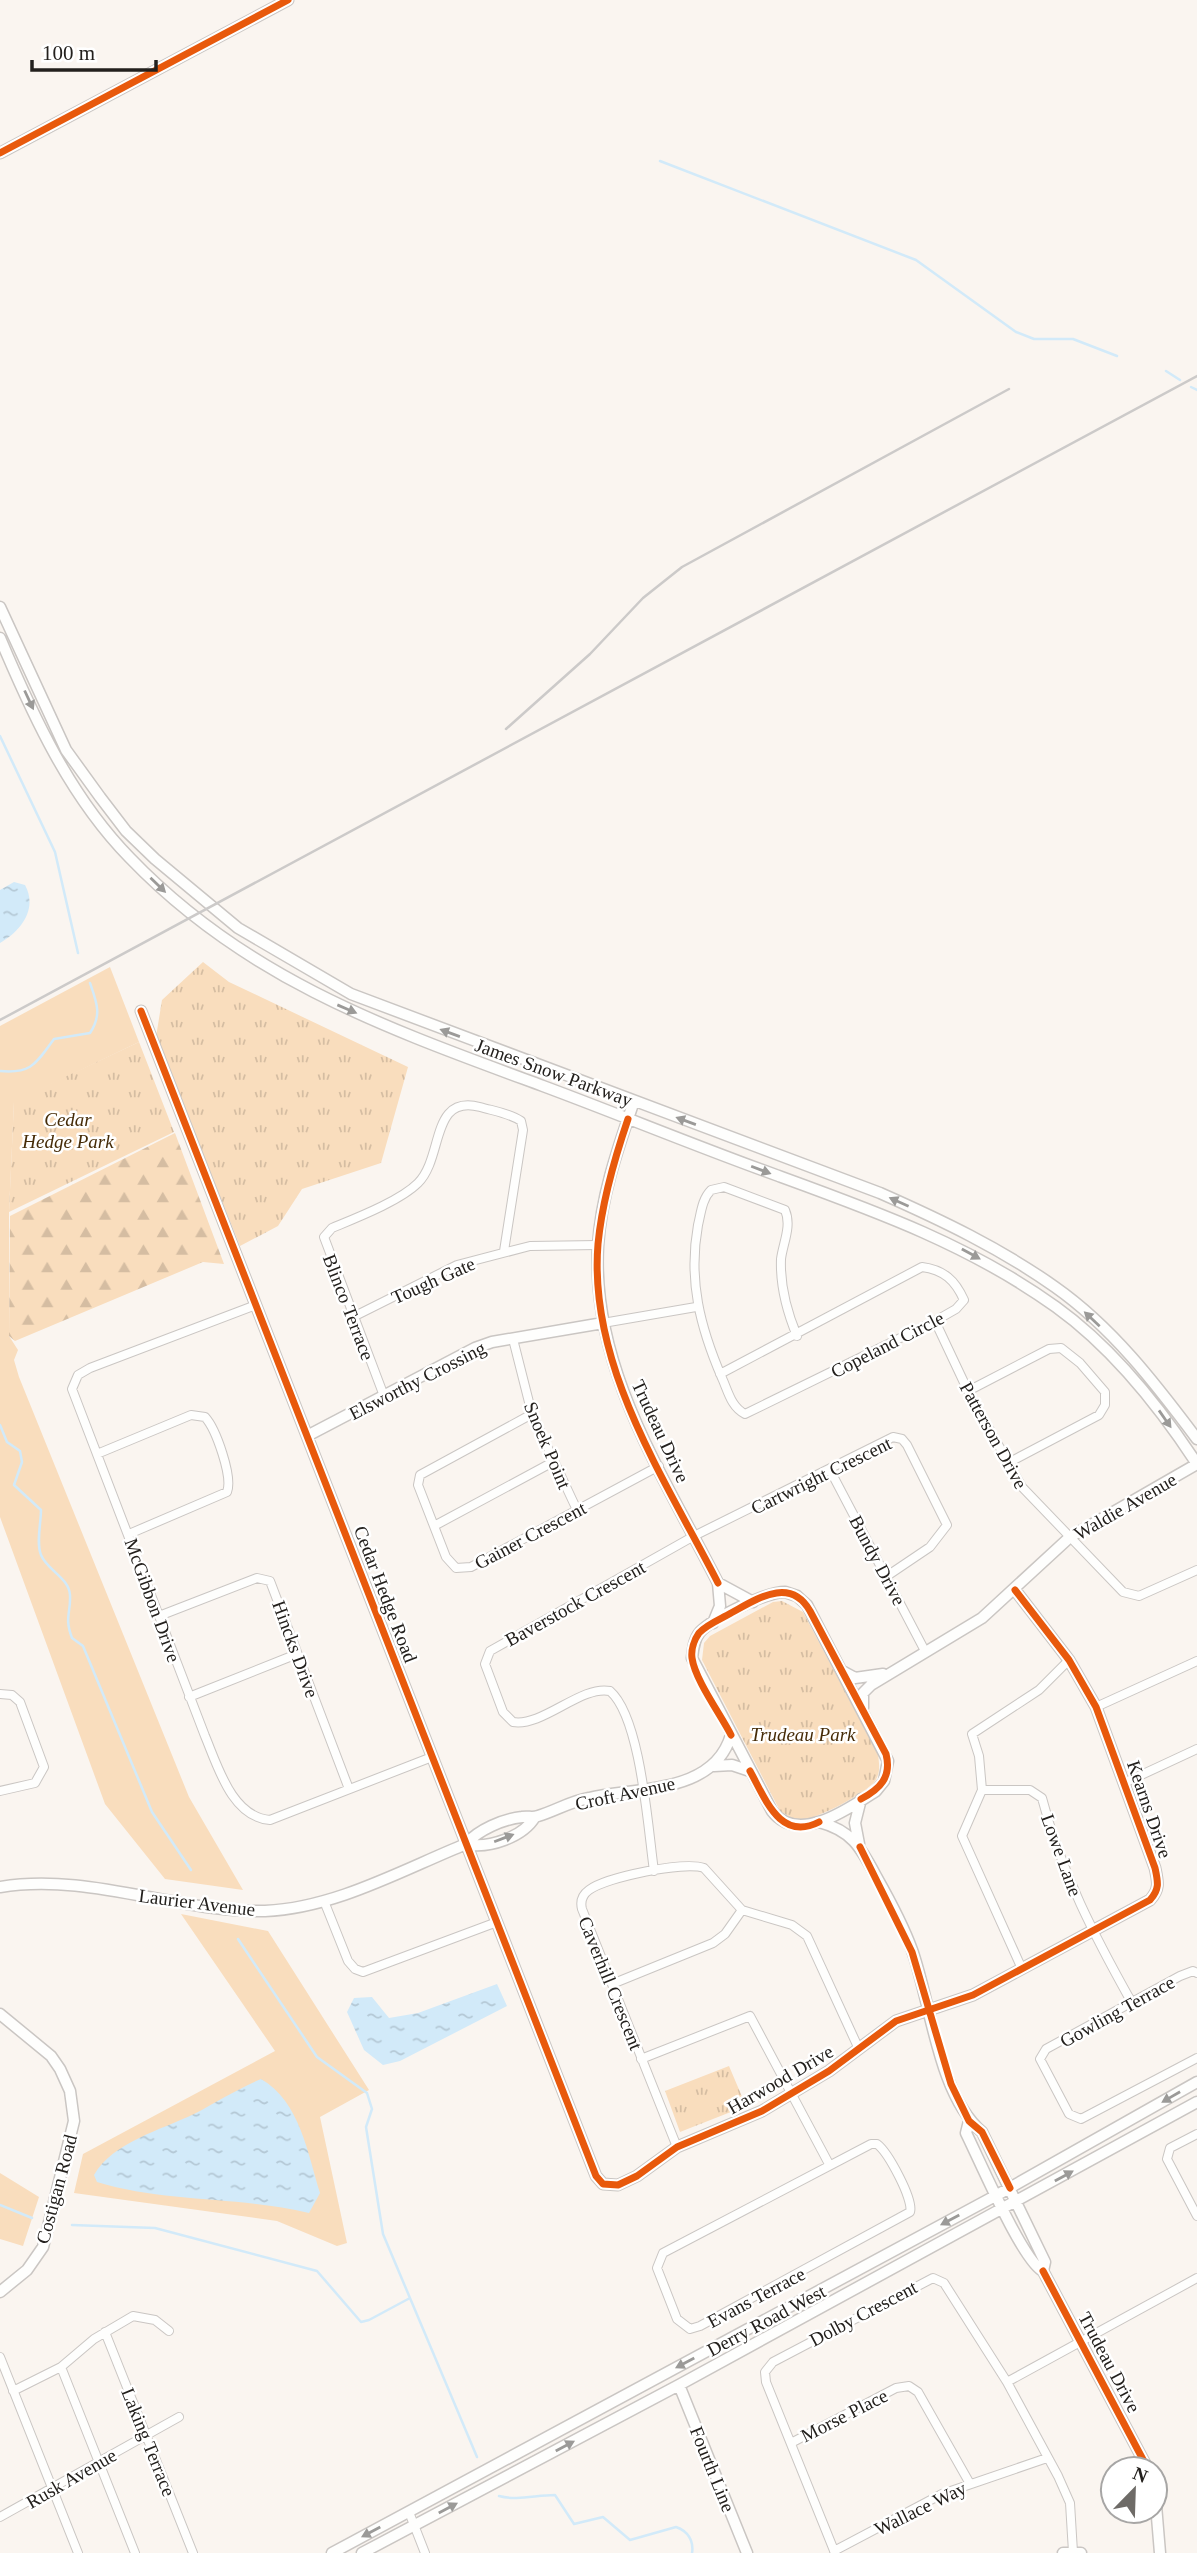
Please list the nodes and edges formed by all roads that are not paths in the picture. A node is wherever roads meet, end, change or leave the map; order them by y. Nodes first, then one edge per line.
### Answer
1 (288, 0) edge
2 (0, 153) edge
3 (0, 607) edge
4 (0, 638) edge
5 (141, 1011) dead end
6 (634, 1101) junction
7 (628, 1119) junction
8 (598, 1245) junction
9 (504, 1251) junction
10 (256, 1305) junction
11 (696, 1307) junction
12 (354, 1317) junction
13 (934, 1321) junction
14 (603, 1323) junction
15 (797, 1336) junction
16 (513, 1339) junction
17 (720, 1374) junction
18 (968, 1391) junction
19 (384, 1396) junction
20 (531, 1414) junction
21 (307, 1436) junction
22 (1197, 1439) edge
23 (97, 1454) junction
24 (553, 1462) junction
25 (1006, 1464) junction
26 (1197, 1464) edge
27 (659, 1466) junction
28 (830, 1470) junction
29 (577, 1510) junction
30 (434, 1526) junction
31 (129, 1534) junction
32 (695, 1536) junction
33 (1070, 1537) junction
34 (1197, 1570) edge
35 (887, 1576) junction
36 (718, 1583) junction
37 (1015, 1590) junction
38 (753, 1602) junction
39 (159, 1616) junction
40 (713, 1623) junction
41 (925, 1651) junction
42 (297, 1654) junction
43 (1069, 1660) junction
44 (1197, 1661) edge
45 (842, 1671) junction
46 (885, 1674) junction
47 (0, 1694) edge
48 (189, 1697) junction
49 (1096, 1707) junction
50 (864, 1710) junction
51 (731, 1735) junction
52 (1197, 1749) edge
53 (432, 1757) junction
54 (714, 1766) junction
55 (750, 1771) junction
56 (1124, 1783) junction
57 (349, 1789) junction
58 (641, 1790) junction
59 (982, 1790) junction
60 (0, 1791) edge
61 (860, 1799) junction
62 (819, 1822) junction
63 (466, 1844) junction
64 (860, 1847) junction
65 (654, 1871) junction
66 (0, 1887) edge
67 (324, 1900) junction
68 (742, 1910) junction
69 (497, 1922) junction
70 (1092, 1931) junction
71 (1022, 1969) junction
72 (1197, 1973) edge
73 (612, 1984) junction
74 (1132, 2003) junction
75 (929, 2011) junction
76 (0, 2014) edge
77 (858, 2047) junction
78 (1197, 2058) edge
79 (641, 2059) junction
80 (1197, 2082) edge
81 (790, 2095) junction
82 (1197, 2102) edge
83 (969, 2121) junction
84 (1197, 2134) edge
85 (677, 2147) junction
86 (829, 2164) junction
87 (606, 2185) joint
88 (1010, 2188) junction
89 (997, 2195) junction
90 (1016, 2202) junction
91 (1004, 2209) junction
92 (1197, 2216) edge
93 (1043, 2271) junction
94 (1197, 2278) edge
95 (0, 2292) edge
96 (105, 2332) junction
97 (169, 2332) dead end
98 (1081, 2342) junction
99 (0, 2357) edge
100 (61, 2367) junction
101 (1007, 2382) junction
102 (679, 2385) junction
103 (13, 2391) junction
104 (179, 2417) dead end
105 (146, 2435) junction
106 (790, 2443) junction
107 (1141, 2455) edge
108 (1047, 2458) junction
109 (99, 2462) junction
110 (969, 2482) junction
111 (52, 2488) junction
112 (409, 2512) junction
113 (0, 2517) edge
114 (1158, 2525) edge
115 (415, 2526) junction
116 (835, 2552) edge
117 (1073, 2552) edge
118 (78, 2553) edge
119 (135, 2553) edge
120 (193, 2553) edge
121 (332, 2553) edge
122 (362, 2553) edge
123 (425, 2553) edge
124 (747, 2553) edge
125 (1063, 2553) edge
126 (1081, 2553) edge
127 (1160, 2553) edge

1 - 2 street
6 -> 3 street, James Snow Parkway
4 -> 7 street, James Snow Parkway
5 - 10 street, Cedar Hedge Road
6 - 7 street, Trudeau Drive
22 -> 6 street, James Snow Parkway
7 - 8 street, Trudeau Drive
7 -> 26 street, James Snow Parkway
8 - 9 street, Tough Gate
8 - 14 street, Trudeau Drive
9 - 12 street, Tough Gate
9 - 12 street, Blinco Terrace
10 - 21 street, Cedar Hedge Road
10 - 23 street, McGibbon Drive
11 - 14 street, Elsworthy Crossing
11 - 15 street, Copeland Circle
11 - 17 street, Copeland Circle
12 - 19 street, Blinco Terrace
13 - 15 street, Copeland Circle
13 - 17 street, Copeland Circle
13 - 18 street, Patterson Drive
14 - 16 street, Elsworthy Crossing
14 - 27 street, Trudeau Drive
15 - 17 street, Copeland Circle
16 - 19 street, Elsworthy Crossing
16 - 20 street, Snoek Point
18 - 25 street, Patterson Drive
18 - 25 street
19 - 21 street, Elsworthy Crossing
20 - 24 street, Snoek Point
20 - 30 street, Gainer Crescent
21 - 53 street, Cedar Hedge Road
23 - 31 street, McGibbon Drive
23 - 31 street
24 - 29 street, Snoek Point
24 - 30 street
25 - 33 street, Patterson Drive
26 - 33 street, Waldie Avenue
27 - 29 street, Gainer Crescent
27 - 32 street, Trudeau Drive
28 - 32 street, Cartwright Crescent
28 - 35 street, Bundy Drive
28 - 35 street, Cartwright Crescent
29 - 30 street, Gainer Crescent
31 - 39 street, McGibbon Drive
32 - 36 street, Trudeau Drive
32 - 58 street, Baverstock Crescent
33 - 34 street, Patterson Drive
33 - 37 street, Waldie Avenue
35 - 41 street, Bundy Drive
36 - 38 street
36 - 40 street, Trudeau Drive
37 - 41 street, Waldie Avenue
37 - 43 street, Kearns Drive
38 - 40 street, Trudeau Drive
38 - 45 street, Trudeau Drive
39 - 42 street, Hincks Drive
39 - 48 street, McGibbon Drive
40 - 51 street, Trudeau Drive
41 - 46 street, Waldie Avenue
42 - 48 street
42 - 57 street, Hincks Drive
43 - 49 street, Kearns Drive
43 - 59 street
44 - 49 street
45 - 46 street, Waldie Avenue
45 - 50 street, Trudeau Drive
46 - 50 street, Waldie Avenue
47 - 60 street
48 - 57 street, McGibbon Drive
49 - 56 street, Kearns Drive
50 - 61 street, Trudeau Drive
51 - 54 street
51 - 55 street, Trudeau Drive
52 - 56 street
53 - 57 street, McGibbon Drive
53 - 63 street, Cedar Hedge Road
54 - 55 street
54 - 58 street, Croft Avenue
55 - 62 street, Trudeau Drive
56 - 70 street, Kearns Drive
58 - 63 street, Croft Avenue
58 - 65 street
59 - 70 street, Lowe Lane
59 - 71 street
61 - 62 street, Trudeau Drive
61 - 64 street, Trudeau Drive
62 - 64 street, Trudeau Drive
63 - 67 street, Laurier Avenue
63 - 69 street, Cedar Hedge Road
64 - 75 street, Trudeau Drive
65 - 68 street, Caverhill Crescent
65 - 73 street, Caverhill Crescent
66 - 67 street, Laurier Avenue
67 - 69 street
68 - 73 street
68 - 77 street
69 - 87 street, Cedar Hedge Road
70 - 71 street, Kearns Drive
70 - 74 street, Lowe Lane
71 - 75 street, Kearns Drive
72 - 74 street, Gowling Terrace
73 - 79 street, Caverhill Crescent
74 - 78 street, Gowling Terrace
75 - 77 street, Harwood Drive
75 - 83 street, Trudeau Drive
76 - 95 street, Costigan Road
77 - 81 street, Harwood Drive
79 - 81 street
79 - 85 street, Caverhill Crescent
80 -> 88 street, Derry Road West
81 - 85 street, Harwood Drive
81 - 86 street
90 -> 82 street, Derry Road West
83 - 88 street, Trudeau Drive
83 - 89 street, Trudeau Drive
84 - 92 street
85 - 87 street, Harwood Drive
86 - 86 street, Evans Terrace
88 - 89 street, Derry Road West
88 - 90 street, Trudeau Drive
89 - 91 street, Trudeau Drive
89 -> 112 street, Derry Road West
90 - 91 street, Derry Road West
90 - 93 street, Trudeau Drive
91 - 93 street, Trudeau Drive
91 - 102 street, Derry Road West
93 - 98 street, Trudeau Drive
94 - 98 street
96 - 97 street
96 - 100 street
96 - 105 street, Laking Terrace
98 - 101 street
98 - 107 street, Trudeau Drive
99 - 103 street
100 - 103 street
100 - 109 street
101 - 106 street, Dolby Crescent
101 - 108 street, Dolby Crescent
115 -> 102 street, Derry Road West
102 - 124 street, Fourth Line
103 - 111 street
104 - 105 street, Rusk Avenue
105 - 109 street, Rusk Avenue
105 - 120 street, Laking Terrace
106 - 110 street, Morse Place
106 - 116 street, Dolby Crescent
108 - 110 street, Wallace Way
108 - 117 street, Dolby Crescent
109 - 111 street, Rusk Avenue
109 - 119 street
110 - 116 street, Wallace Way
111 - 113 street, Rusk Avenue
111 - 118 street
112 - 115 street
112 -> 121 street, Derry Road West
114 - 127 street
115 - 122 street, Derry Road West
115 - 123 street
117 - 125 street
117 - 126 street

